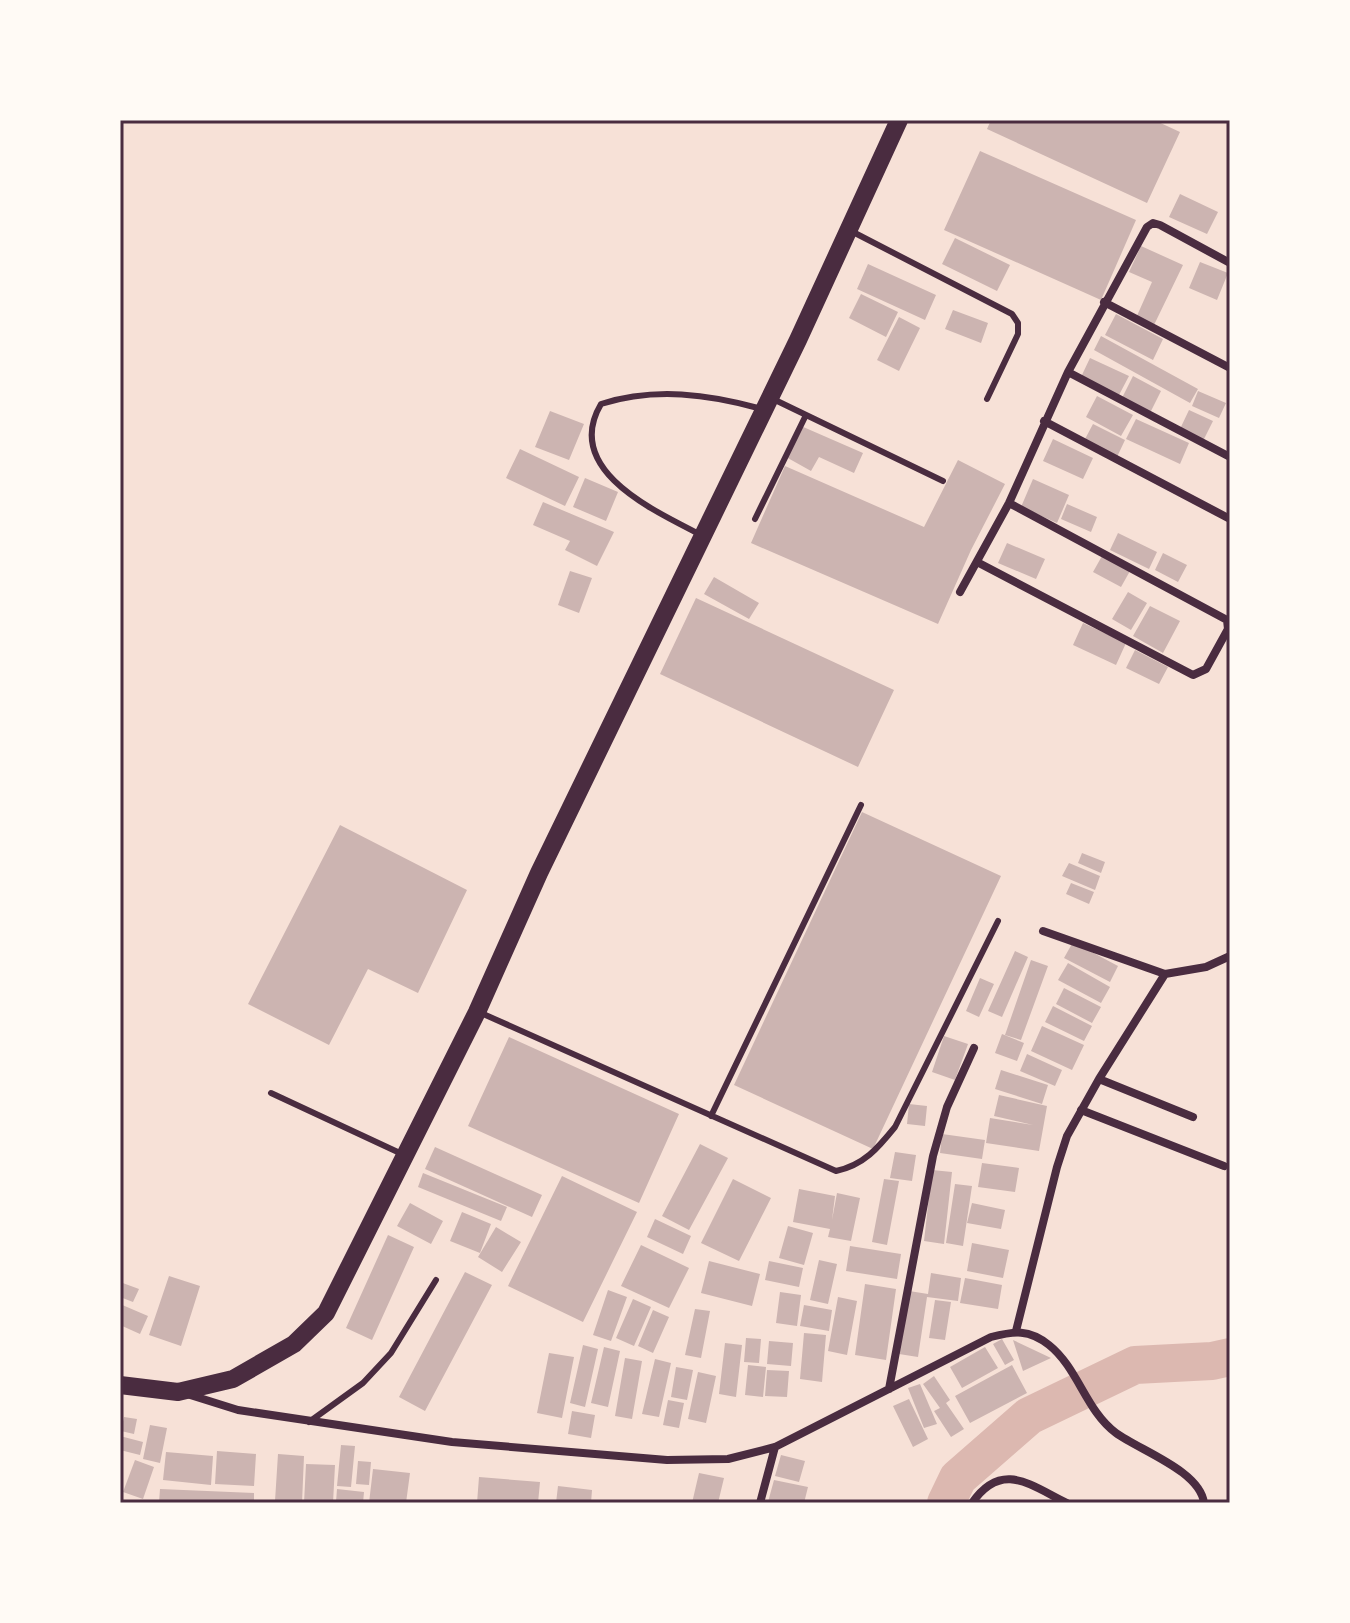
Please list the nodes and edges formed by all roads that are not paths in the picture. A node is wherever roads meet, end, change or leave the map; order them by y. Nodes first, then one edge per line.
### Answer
1 (899, 120) edge
2 (848, 230) junction
3 (1230, 263) edge
4 (1104, 302) junction
5 (1230, 368) edge
6 (1068, 372) junction
7 (987, 399) dead end
8 (767, 403) junction
9 (806, 415) junction
10 (1044, 421) junction
11 (1230, 457) edge
12 (943, 481) dead end
13 (1009, 503) junction
14 (755, 519) dead end
15 (1230, 519) edge
16 (701, 535) junction
17 (977, 562) junction
18 (960, 592) dead end
19 (861, 805) dead end
20 (998, 921) dead end
21 (1043, 931) dead end
22 (1230, 956) edge
23 (1165, 974) junction
24 (477, 1012) junction
25 (974, 1048) dead end
26 (1099, 1079) junction
27 (271, 1093) dead end
28 (1081, 1110) junction
29 (711, 1116) junction
30 (1193, 1117) dead end
31 (406, 1156) junction
32 (1224, 1166) dead end
33 (436, 1280) dead end
34 (1016, 1331) junction
35 (120, 1385) edge
36 (889, 1389) junction
37 (178, 1392) junction
38 (309, 1422) junction
39 (775, 1447) junction
40 (760, 1503) edge
41 (972, 1503) edge
42 (1067, 1503) edge
43 (1204, 1503) edge

1 - 2 main road
2 - 7 lane
2 - 8 main road
3 - 4 street
4 - 5 street
4 - 6 street
6 - 10 street
6 - 11 street
8 - 9 lane
8 - 16 main road
8 - 16 lane
9 - 12 lane
9 - 14 lane
10 - 13 street
10 - 15 street
13 - 17 street
13 - 17 street
16 - 24 main road
17 - 18 street
19 - 29 lane
20 - 29 lane
21 - 23 street
22 - 23 street
23 - 26 street
24 - 29 lane
24 - 31 main road
25 - 36 street
26 - 28 street
26 - 30 street
27 - 31 lane
28 - 32 street
28 - 34 street
31 - 37 main road
33 - 38 lane
34 - 36 street
34 - 43 street
35 - 37 main road
36 - 39 street
37 - 38 street
38 - 39 street
39 - 40 street
41 - 42 street

